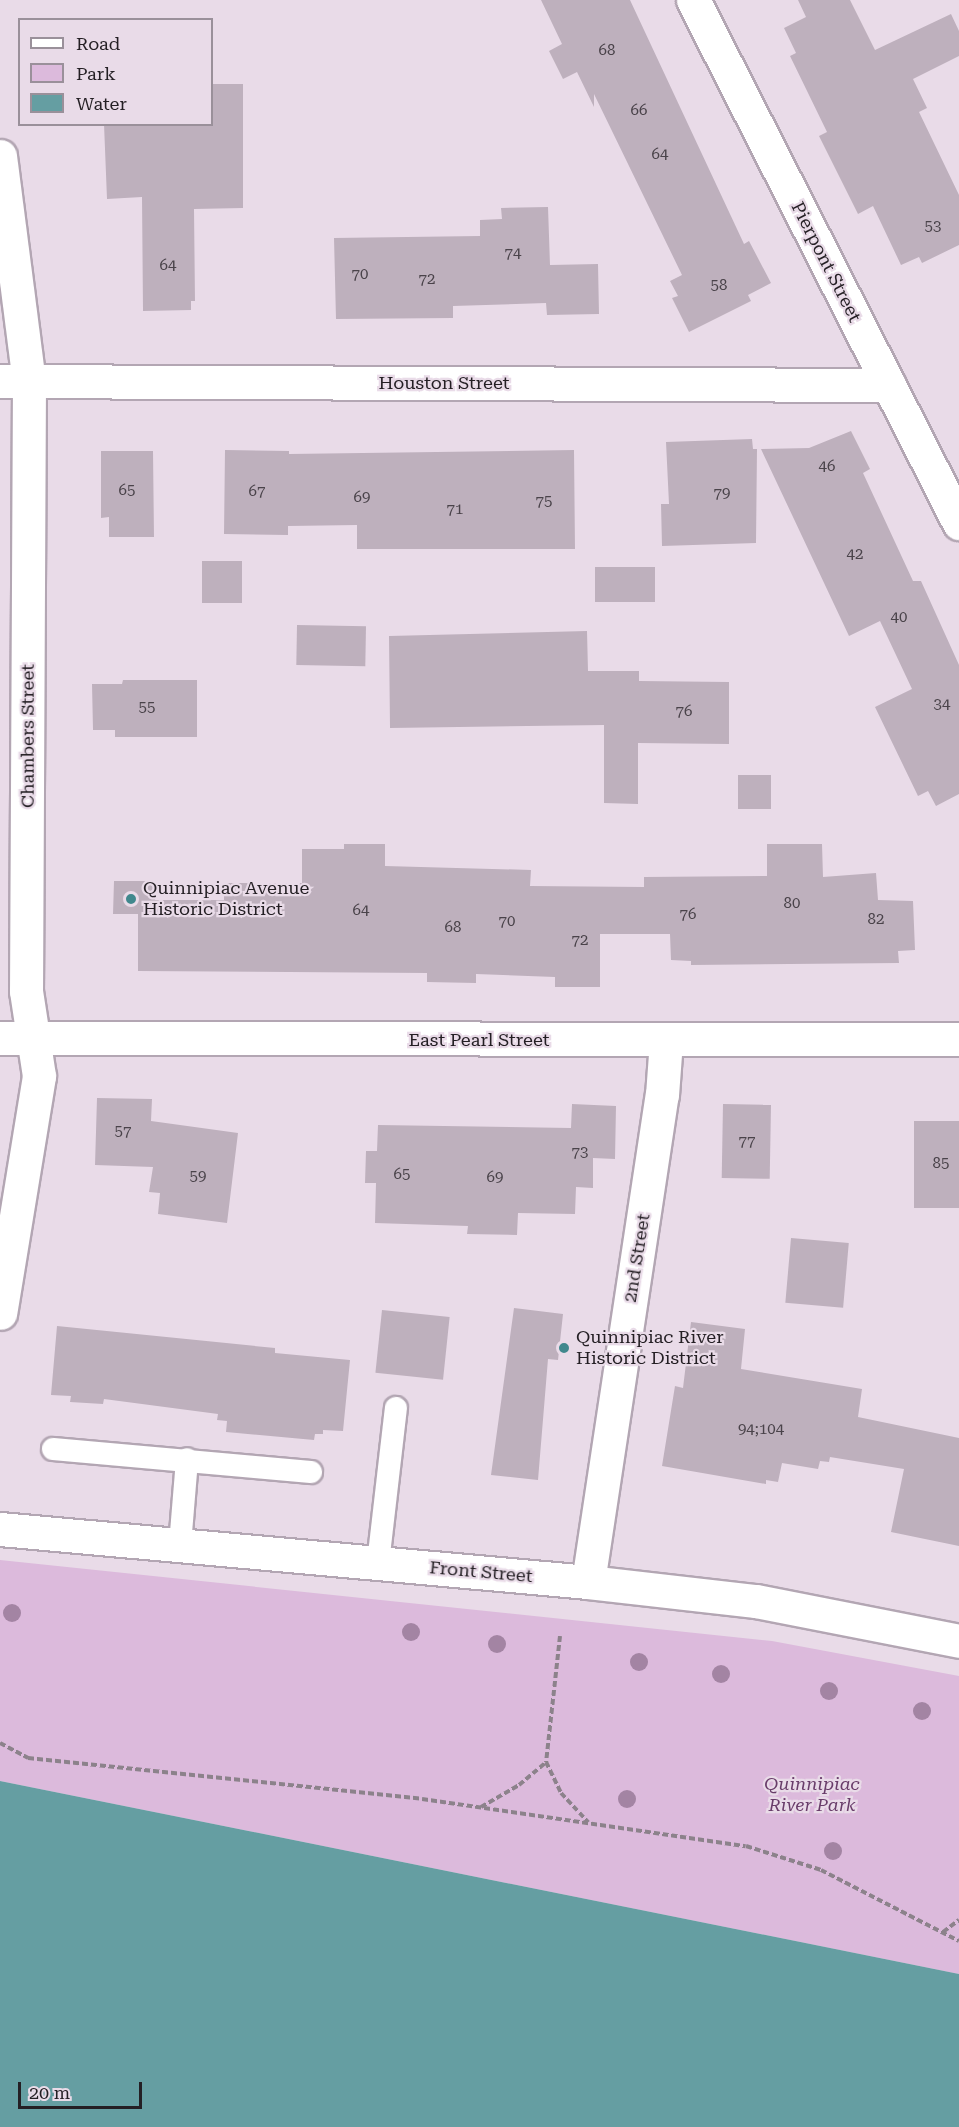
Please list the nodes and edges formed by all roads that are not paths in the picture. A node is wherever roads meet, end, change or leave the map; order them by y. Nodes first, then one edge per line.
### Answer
1 (693, 0) edge
2 (0, 156) edge
3 (15, 381) edge
4 (889, 386) junction
5 (959, 523) edge
6 (0, 1038) edge
7 (35, 1039) junction
8 (959, 1039) edge
9 (666, 1041) junction
10 (0, 1313) edge
11 (396, 1408) dead end
12 (53, 1449) dead end
13 (187, 1459) junction
14 (310, 1472) dead end
15 (0, 1529) edge
16 (180, 1545) junction
17 (378, 1563) junction
18 (588, 1582) junction
19 (959, 1641) edge

1 - 4 street, Pierpont Street
2 - 3 street, Chambers Street
3 - 4 street, Houston Street
3 - 7 street, Chambers Street
4 - 5 street, Pierpont Street
6 - 7 street, East Pearl Street
7 - 9 street, East Pearl Street
7 - 10 street, Chambers Street
8 - 9 street, East Pearl Street
9 - 18 street, 2nd Street
11 - 17 lane
12 - 13 lane
13 - 14 lane
13 - 16 lane
15 - 16 street, Front Street
16 - 17 street, Front Street
17 - 18 street, Front Street
18 - 19 street, Front Street

